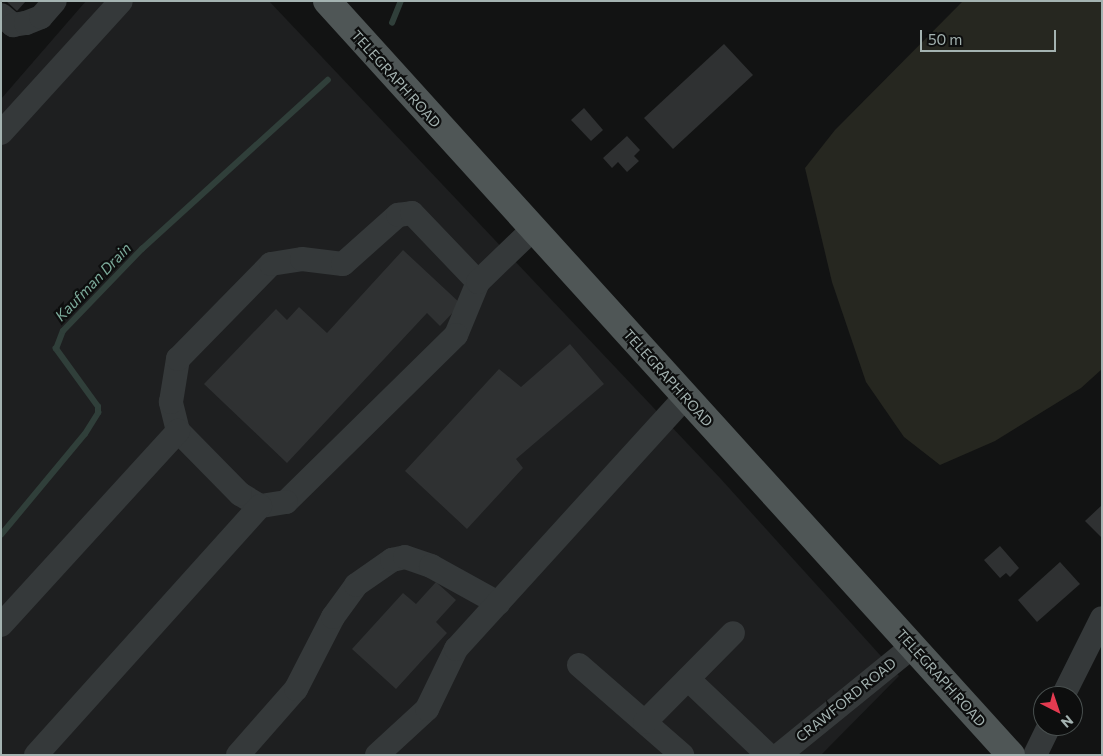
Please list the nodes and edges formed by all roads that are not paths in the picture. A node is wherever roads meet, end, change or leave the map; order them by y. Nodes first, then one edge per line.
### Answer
1 (55, 1) edge
2 (121, 1) edge
3 (327, 1) edge
4 (1, 15) edge
5 (1, 133) edge
6 (532, 230) junction
7 (478, 282) junction
8 (685, 397) junction
9 (178, 431) junction
10 (260, 506) junction
11 (498, 603) junction
12 (1102, 618) edge
13 (1, 625) edge
14 (733, 633) dead end
15 (913, 646) junction
16 (579, 665) dead end
17 (688, 679) junction
18 (1068, 686) edge
19 (645, 722) junction
20 (1044, 736) edge
21 (36, 755) edge
22 (238, 755) edge
23 (377, 755) edge
24 (682, 755) edge
25 (768, 755) edge
26 (779, 755) edge
27 (1011, 755) edge
28 (1035, 755) edge

1 - 4 street
2 - 5 street
3 - 6 main road, TELEGRAPH ROAD
6 - 7 street
6 - 8 main road, TELEGRAPH ROAD
7 - 9 street
7 - 10 street
8 - 11 street
8 - 15 main road, TELEGRAPH ROAD
9 - 10 street
9 - 13 street
10 - 21 street
11 - 22 street
11 - 23 street
12 - 18 street
14 - 17 street
15 - 26 street, CRAWFORD ROAD
15 - 27 main road, TELEGRAPH ROAD
16 - 19 street
17 - 19 street
17 - 25 street
19 - 24 street
20 - 28 street

